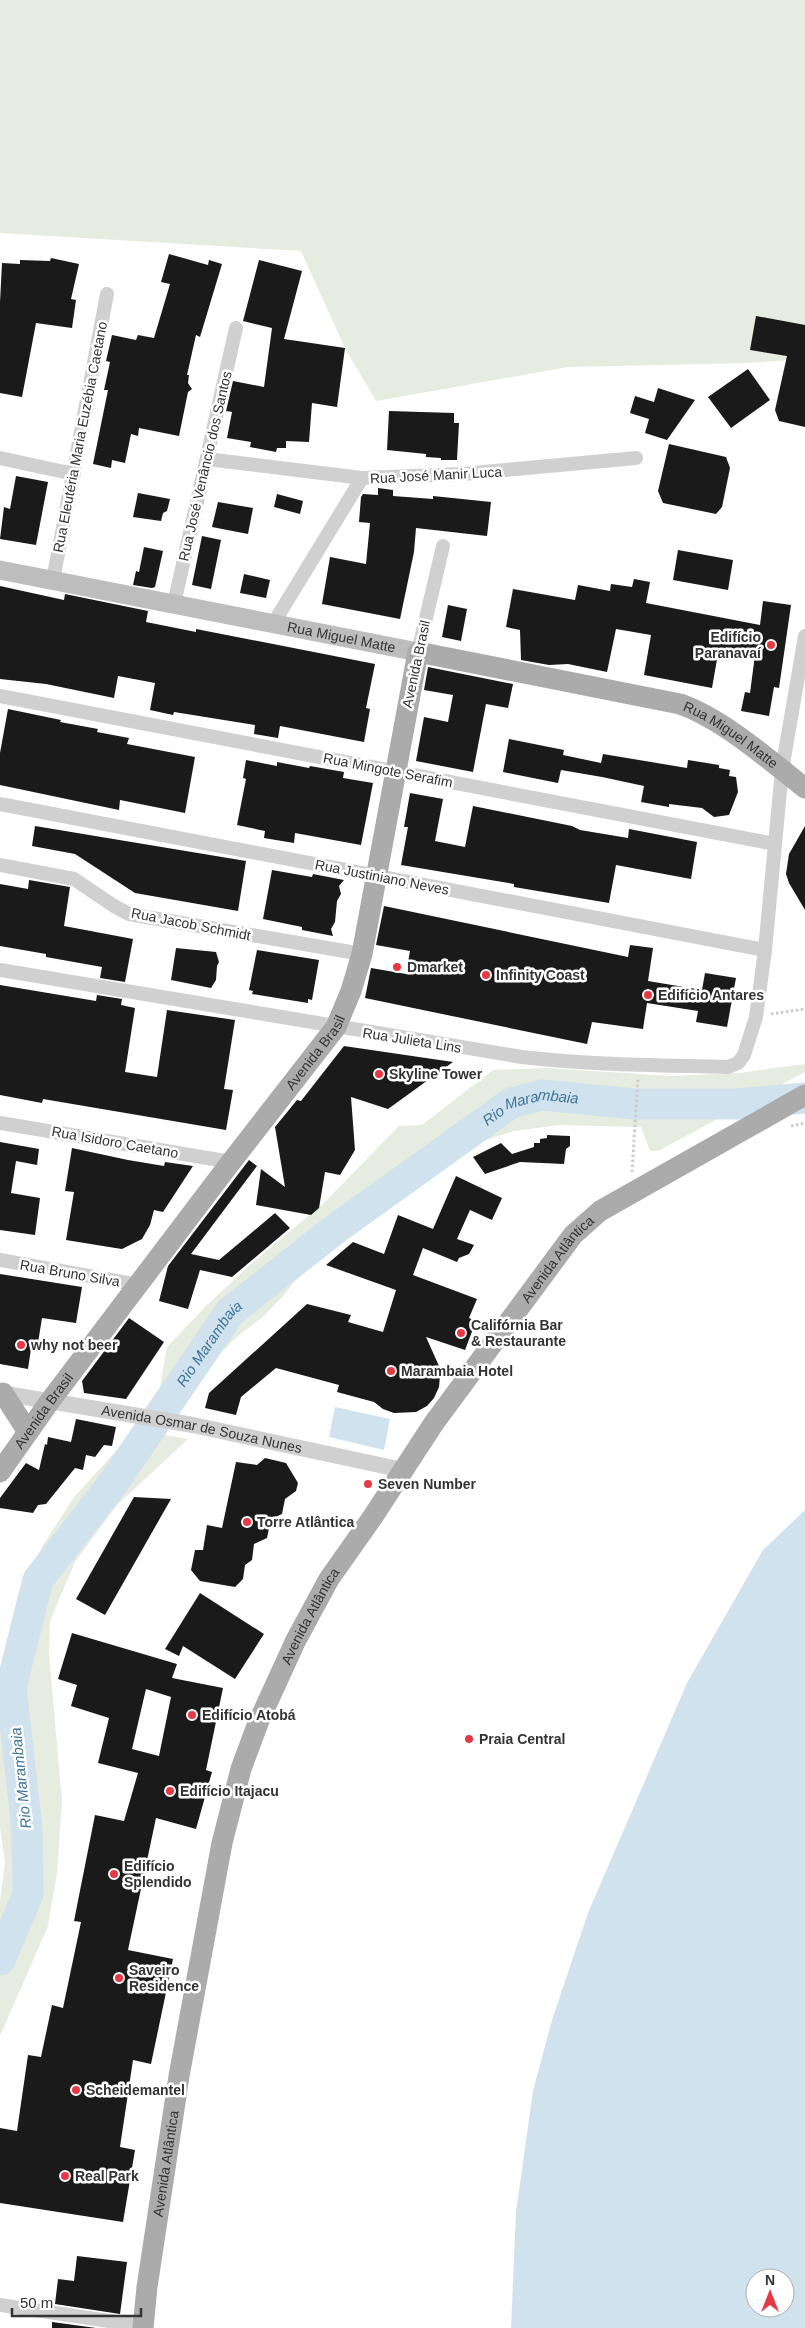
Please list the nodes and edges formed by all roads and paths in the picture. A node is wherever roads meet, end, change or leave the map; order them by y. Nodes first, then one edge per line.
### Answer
1 (107, 294) dead end
2 (236, 328) dead end
3 (0, 458) edge
4 (636, 458) dead end
5 (207, 459) junction
6 (74, 474) junction
7 (362, 478) junction
8 (443, 546) dead end
9 (0, 570) edge
10 (53, 580) junction
11 (174, 604) junction
12 (273, 624) junction
13 (805, 636) edge
14 (418, 652) junction
15 (0, 696) edge
16 (782, 770) junction
17 (395, 771) junction
18 (805, 788) edge
19 (0, 804) edge
20 (775, 844) junction
21 (0, 865) edge
22 (377, 876) junction
23 (765, 950) junction
24 (362, 954) junction
25 (0, 970) edge
26 (805, 1009) edge
27 (756, 1017) junction
28 (336, 1028) junction
29 (638, 1076) dead end
30 (805, 1094) edge
31 (0, 1123) edge
32 (634, 1150) dead end
33 (231, 1162) junction
34 (0, 1260) edge
35 (139, 1285) junction
36 (2, 1393) edge
37 (50, 1401) junction
38 (28, 1432) junction
39 (403, 1470) junction
40 (0, 1472) edge
41 (0, 2305) edge
42 (143, 2327) edge

1 - 6 street, Rua Eleutéria Maria Euzébia Caetano
2 - 5 street, Rua José Venâncio dos Santos
3 - 6 street
4 - 7 street, Rua José Manir Luca
5 - 7 street, Rua José Manir Luca
5 - 11 street, Rua José Venâncio dos Santos
6 - 10 street, Rua Eleutéria Maria Euzébia Caetano
7 - 12 street
8 - 14 street, Avenida Brasil
9 - 10 main road, Rua Miguel Matte
10 - 11 main road, Rua Miguel Matte
11 - 12 main road, Rua Miguel Matte
12 - 14 main road, Rua Miguel Matte
13 - 16 street
14 - 16 main road, Rua Miguel Matte
14 - 17 main road, Avenida Brasil
15 - 17 street, Rua Mingote Serafim
16 - 18 main road, Rua Miguel Matte
16 - 20 street
17 - 20 street, Rua Mingote Serafim
17 - 22 main road, Avenida Brasil
19 - 22 street, Rua Justiniano Neves
20 - 23 street
21 - 24 street, Rua Jacob Schmidt
22 - 23 street, Rua Justiniano Neves
22 - 24 main road, Avenida Brasil
23 - 27 street
24 - 28 main road, Avenida Brasil
25 - 28 street, Rua Julieta Lins
26 - 27 path
27 - 28 street, Rua Julieta Lins
28 - 33 main road, Avenida Brasil
29 - 32 path
30 - 39 main road, Avenida Atlântica
31 - 33 street, Rua Isidoro Caetano
33 - 35 main road, Avenida Brasil
34 - 35 street, Rua Bruno Silva
35 - 37 main road, Avenida Brasil
36 - 37 street, Avenida Osmar de Souza Nunes
36 - 38 main road
37 - 38 main road, Avenida Brasil
37 - 39 street, Avenida Osmar de Souza Nunes
38 - 40 main road, Avenida Brasil
39 - 42 main road, Avenida Atlântica
41 - 42 street

